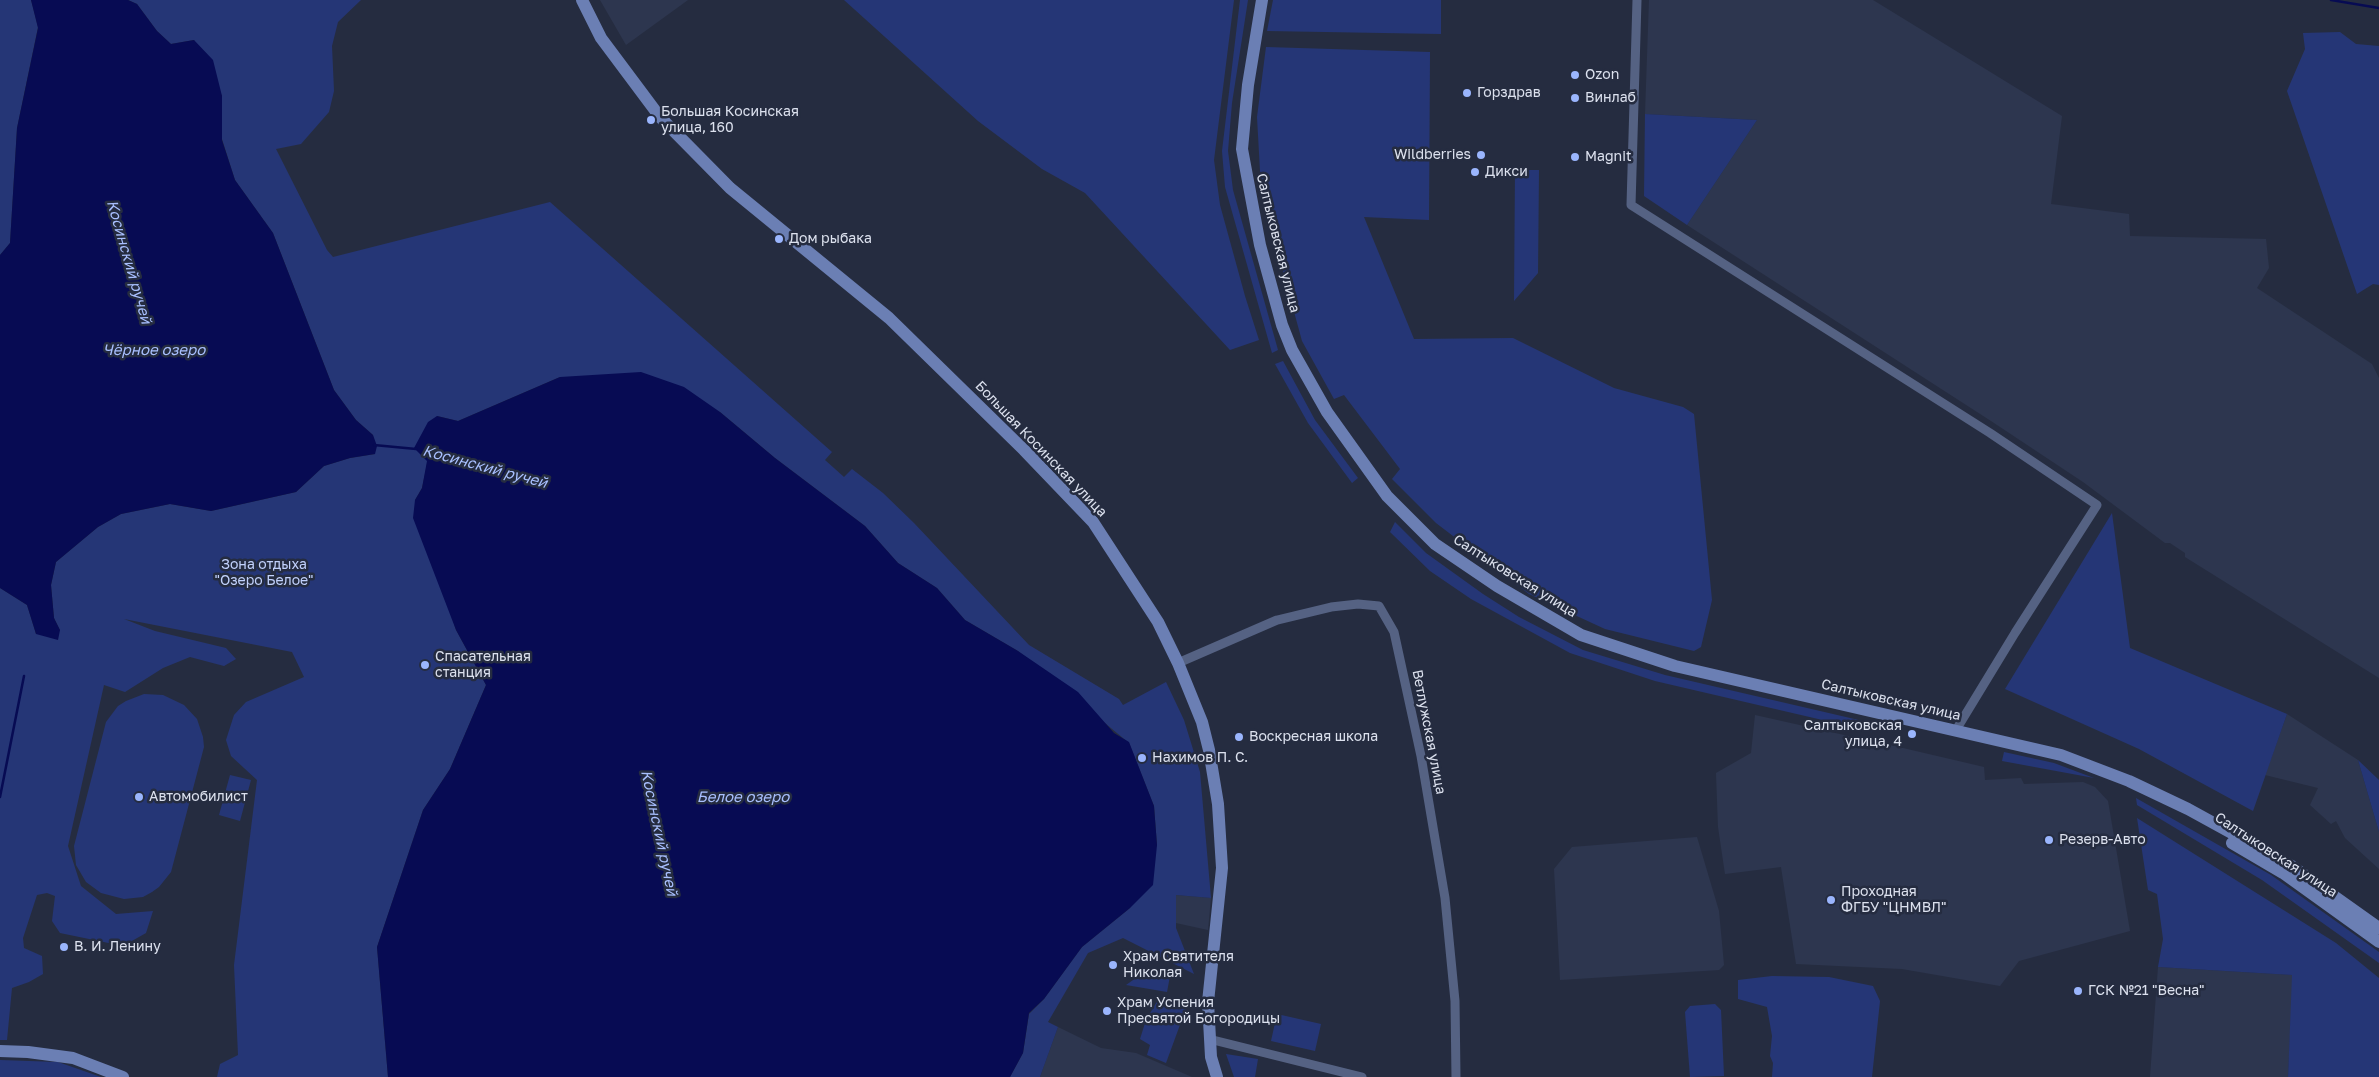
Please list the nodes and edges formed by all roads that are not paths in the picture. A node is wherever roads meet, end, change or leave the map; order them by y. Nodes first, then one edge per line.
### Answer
1 (582, 0) edge
2 (1262, 0) edge
3 (1637, 0) edge
4 (1178, 662) junction
5 (1956, 730) junction
6 (2129, 781) junction
7 (2379, 928) edge
8 (2379, 942) edge
9 (1209, 1039) junction
10 (0, 1052) edge
11 (123, 1077) edge
12 (1217, 1077) edge
13 (1362, 1077) edge
14 (1456, 1077) edge

1 - 4 main road, Большая Косинская улица
2 - 5 main road, Салтыковская улица
3 - 5 street
4 - 9 main road, Большая Косинская улица
4 - 14 street, Ветлужская улица
5 - 6 main road, Салтыковская улица
6 - 7 main road, Салтыковская улица
6 - 8 main road, Салтыковская улица
9 - 12 main road, Большая Косинская улица
9 - 13 street
10 - 11 main road

